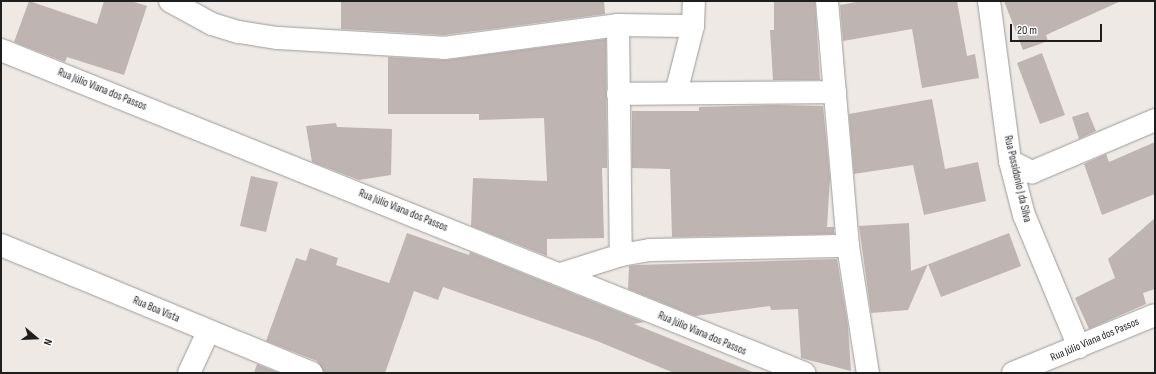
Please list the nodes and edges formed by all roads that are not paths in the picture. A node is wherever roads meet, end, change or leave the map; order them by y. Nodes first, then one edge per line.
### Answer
1 (170, 1) edge
2 (694, 1) edge
3 (827, 1) edge
4 (989, 1) edge
5 (618, 25) junction
6 (693, 26) junction
7 (1, 50) edge
8 (835, 92) junction
9 (676, 93) junction
10 (618, 94) junction
11 (1155, 120) edge
12 (1010, 161) junction
13 (1, 245) edge
14 (848, 246) junction
15 (621, 255) junction
16 (561, 274) junction
17 (1155, 315) edge
18 (208, 332) junction
19 (1079, 347) junction
20 (189, 373) edge
21 (312, 373) edge
22 (804, 373) edge
23 (868, 373) edge
24 (1013, 373) edge

1 - 5 street
2 - 6 street
3 - 8 street
4 - 12 street, Rua Possidonio J da Silva
5 - 6 street
5 - 10 street
6 - 9 street
7 - 16 street, Rua Júlio Viana dos Passos
8 - 9 street
8 - 14 street
9 - 10 street
10 - 15 street
11 - 12 street
12 - 19 street, Rua Possidonio J da Silva
13 - 18 street, Rua Boa Vista
14 - 15 street
14 - 23 street
15 - 16 street
16 - 22 street, Rua Júlio Viana dos Passos
17 - 19 street, Rua Júlio Viana dos Passos
18 - 20 street
18 - 21 street, Rua Boa Vista
19 - 24 street, Rua Júlio Viana dos Passos

